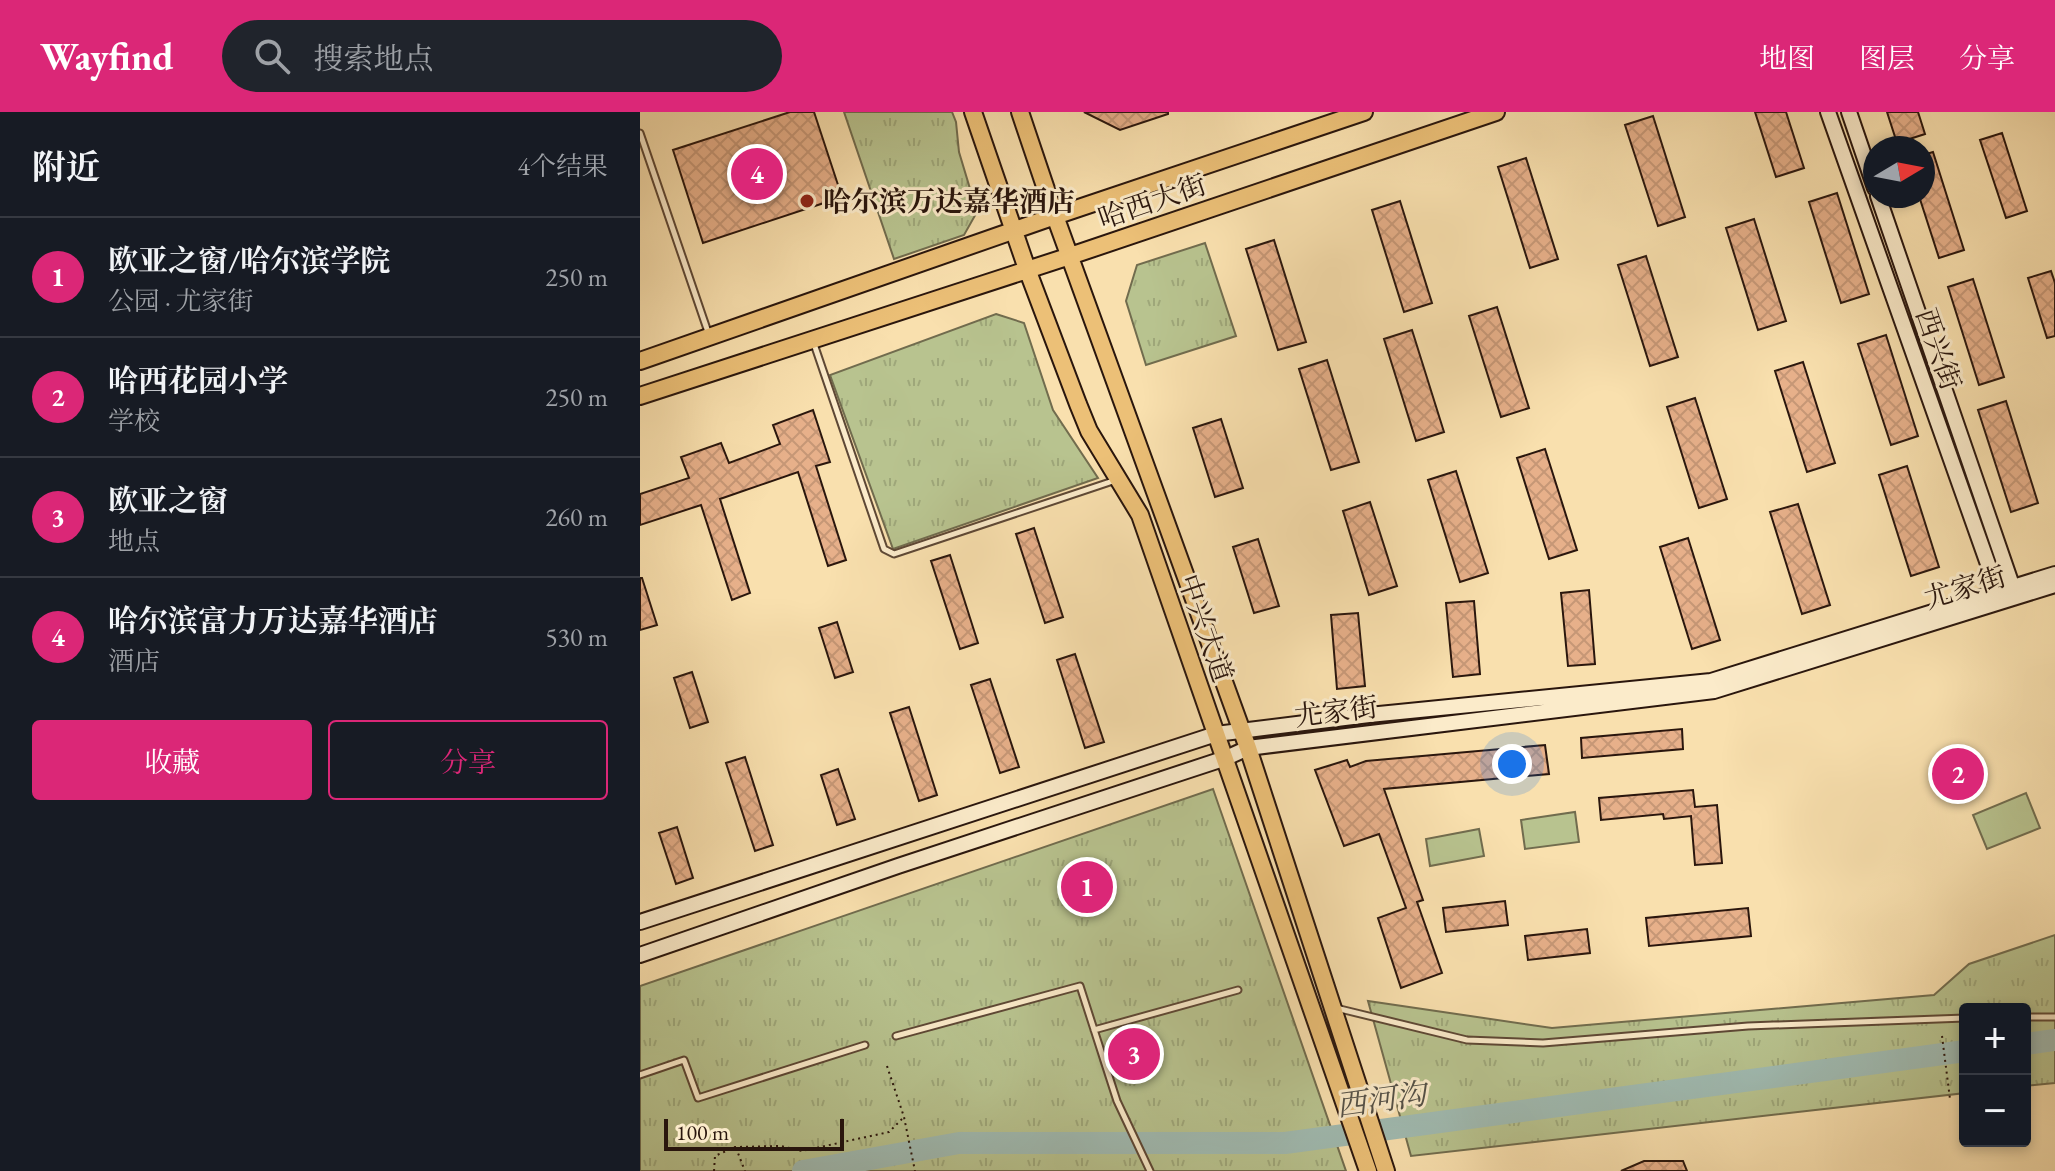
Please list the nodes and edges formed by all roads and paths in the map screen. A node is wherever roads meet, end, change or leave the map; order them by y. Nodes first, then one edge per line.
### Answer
1 (973, 112) edge
2 (1020, 112) edge
3 (1496, 112) edge
4 (1828, 112) edge
5 (1849, 112) edge
6 (1359, 113) edge
7 (640, 133) edge
8 (1863, 153) edge
9 (1882, 208) edge
10 (1055, 216) junction
11 (1014, 231) junction
12 (1070, 256) junction
13 (1027, 269) junction
14 (710, 338) junction
15 (813, 339) junction
16 (640, 361) edge
17 (640, 396) edge
18 (1118, 479) junction
19 (2055, 574) edge
20 (2055, 585) edge
21 (2015, 593) junction
22 (2000, 598) junction
23 (1242, 731) junction
24 (1216, 734) junction
25 (1248, 748) junction
26 (1226, 758) junction
27 (640, 922) edge
28 (640, 955) edge
29 (1238, 990) dead end
30 (1331, 1007) junction
31 (2031, 1017) edge
32 (2055, 1017) edge
33 (1959, 1018) edge
34 (1094, 1030) junction
35 (896, 1036) dead end
36 (1942, 1036) dead end
37 (865, 1045) dead end
38 (887, 1066) dead end
39 (640, 1075) edge
40 (1950, 1099) dead end
41 (904, 1117) junction
42 (735, 1147) junction
43 (714, 1171) edge
44 (745, 1171) edge
45 (915, 1171) edge
46 (1150, 1171) edge
47 (1368, 1171) edge
48 (1386, 1171) edge

1 - 11 main road, 中兴大道
2 - 10 main road, 中兴大道
3 - 12 main road, 哈西大街
4 - 22 main road, 西兴街
5 - 8 main road
6 - 10 main road, 哈西大街
7 - 14 lane
9 - 21 main road, 西兴街
10 - 11 main road, 哈西大街
10 - 12 main road, 中兴大道
11 - 13 main road, 中兴大道
11 - 14 main road, 哈西大街
12 - 13 main road, 哈西大街
12 - 23 main road, 中兴大道
13 - 15 main road, 哈西大街
13 - 18 main road, 中兴大道
14 - 16 main road, 哈西大街
15 - 17 main road, 哈西大街
15 - 18 lane
18 - 24 main road, 中兴大道
19 - 21 main road, 尤家街
20 - 21 main road, 尤家街
21 - 22 main road, 尤家街
22 - 23 main road, 尤家街
22 - 25 main road, 尤家街
23 - 24 main road, 尤家街
23 - 25 main road, 中兴大道
24 - 26 main road, 中兴大道
24 - 27 main road, 尤家街
25 - 26 main road, 尤家街
25 - 30 main road, 中兴大道
26 - 28 main road, 尤家街
26 - 47 main road, 中兴大道
29 - 34 lane
30 - 33 lane
30 - 48 main road, 中兴大道
31 - 32 lane
34 - 35 lane
34 - 46 lane
36 - 40 path
37 - 39 lane
38 - 41 path
41 - 42 path
41 - 45 path
42 - 43 path
42 - 44 path

